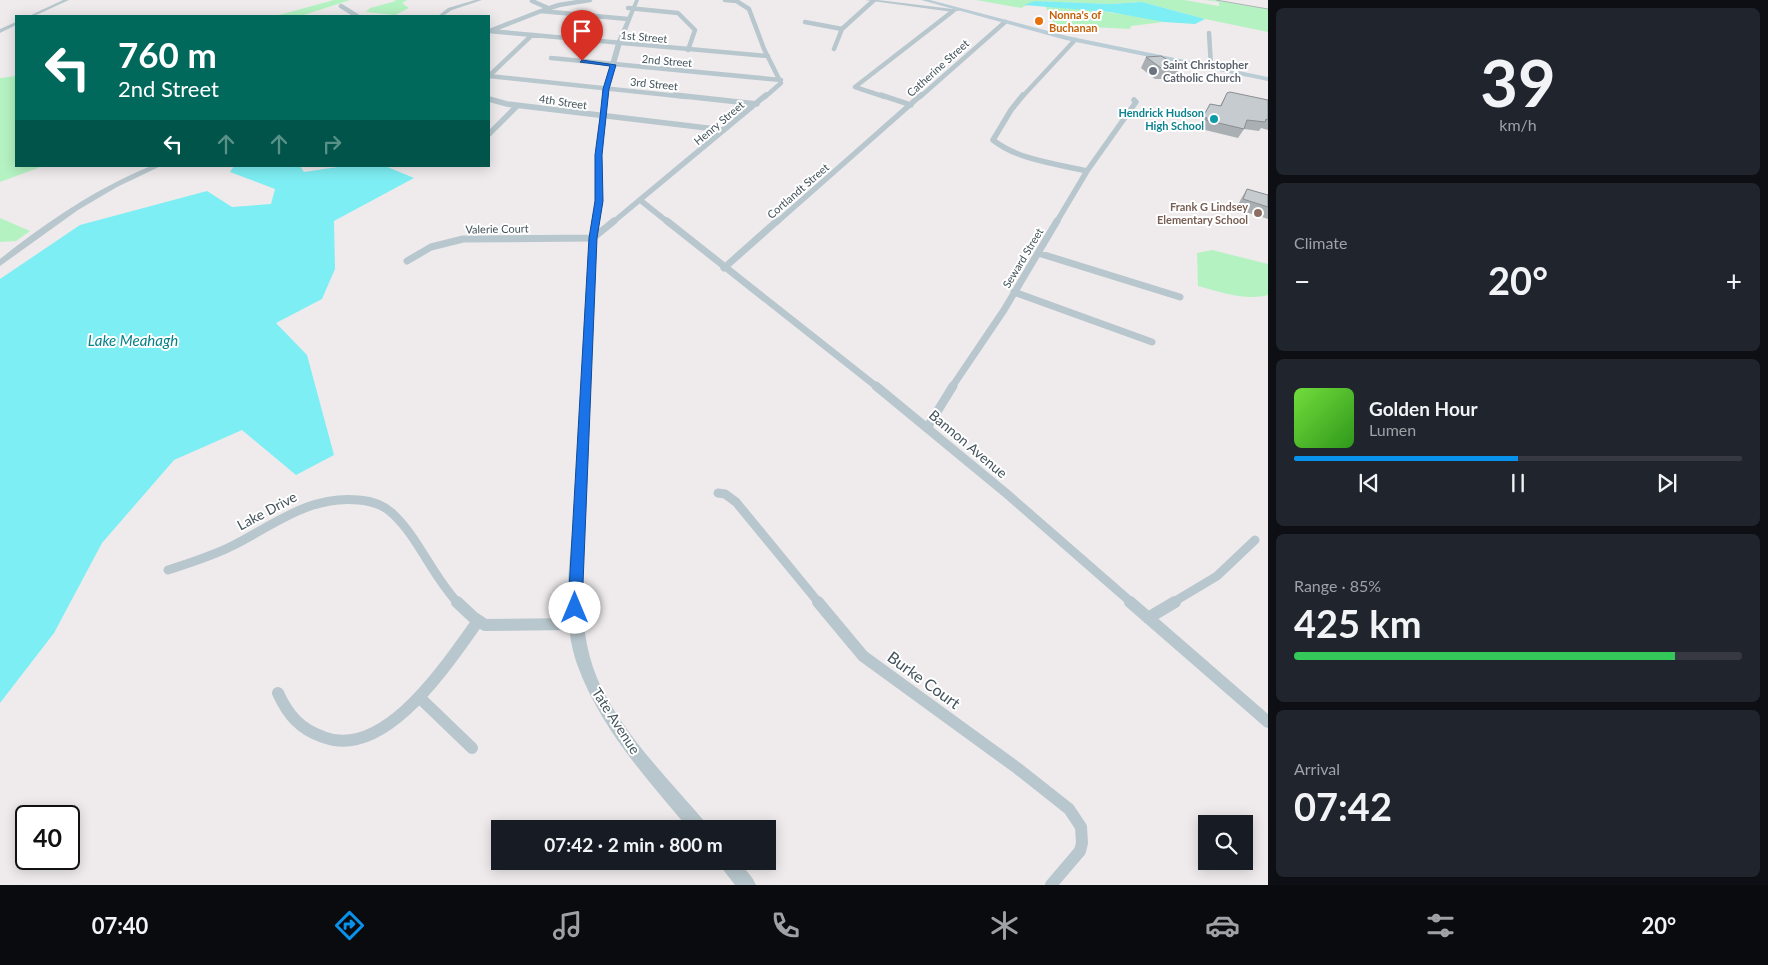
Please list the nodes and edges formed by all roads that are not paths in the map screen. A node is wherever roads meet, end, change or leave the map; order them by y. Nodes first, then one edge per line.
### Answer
1 (67, 0) edge
2 (480, 0) edge
3 (590, 0) edge
4 (725, 0) edge
5 (736, 0) edge
6 (871, 0) edge
7 (924, 0) edge
8 (532, 1) dead end
9 (341, 6) dead end
10 (548, 8) junction
11 (631, 9) edge
12 (956, 10) junction
13 (541, 11) junction
14 (33, 15) edge
15 (355, 15) edge
16 (441, 15) edge
17 (805, 22) dead end
18 (1005, 22) junction
19 (15, 24) edge
20 (842, 29) junction
21 (0, 31) edge
22 (490, 31) edge
23 (490, 31) edge
24 (1209, 33) dead end
25 (532, 35) junction
26 (1075, 40) junction
27 (619, 43) junction
28 (834, 49) dead end
29 (688, 50) junction
30 (768, 56) junction
31 (552, 58) dead end
32 (613, 65) junction
33 (1211, 66) junction
34 (490, 75) edge
35 (490, 76) edge
36 (1268, 79) edge
37 (780, 80) junction
38 (606, 89) junction
39 (490, 99) edge
40 (1134, 100) dead end
41 (757, 104) junction
42 (911, 105) junction
43 (517, 106) junction
44 (603, 117) junction
45 (885, 128) joint
46 (724, 130) junction
47 (490, 133) edge
48 (156, 167) edge
49 (1087, 171) junction
50 (640, 200) junction
51 (593, 238) junction
52 (1038, 253) junction
53 (407, 261) dead end
54 (0, 262) edge
55 (724, 268) junction
56 (1014, 292) junction
57 (1180, 297) dead end
58 (1152, 342) dead end
59 (927, 428) junction
60 (718, 493) dead end
61 (1255, 540) dead end
62 (168, 570) dead end
63 (1148, 618) junction
64 (478, 621) junction
65 (575, 624) junction
66 (278, 693) dead end
67 (419, 697) junction
68 (1268, 722) edge
69 (472, 748) dead end
70 (692, 820) edge
71 (734, 870) edge
72 (747, 885) edge
73 (1052, 885) edge

1 - 14 street
2 - 16 street
3 - 10 street
4 - 5 street
5 - 30 street
6 - 12 street
6 - 20 street
7 - 12 main road
8 - 10 street
9 - 15 street
10 - 13 street
11 - 13 street
11 - 27 street, Tate Avenue
11 - 29 street
12 - 18 main road
12 - 42 street
13 - 22 street
17 - 20 street
18 - 26 main road
18 - 42 street, Catherine Street
19 - 21 street
20 - 28 street
23 - 25 street, 1st Street
24 - 33 street
25 - 27 street, 1st Street
25 - 34 street
26 - 33 main road
26 - 49 street
27 - 29 street, 1st Street
27 - 32 street, Tate Avenue
29 - 30 street, 1st Street
30 - 37 street
31 - 32 street, 2nd Street
32 - 37 street, 2nd Street
32 - 38 street, Tate Avenue
33 - 36 main road
35 - 38 street, 3rd Street
37 - 41 street, Henry Street
38 - 41 street, 3rd Street
38 - 44 street, Tate Avenue
39 - 43 street, 4th Street
40 - 49 street, Seward Street
41 - 46 street, Henry Street
42 - 45 street, Catherine Street
43 - 44 street, 4th Street
43 - 47 street
44 - 46 street, 4th Street
44 - 51 street, Tate Avenue
45 - 55 street, Cortlandt Street
46 - 50 street, Henry Street
48 - 54 street
49 - 52 street, Seward Street
50 - 51 street, Henry Street
50 - 55 street, Bannon Avenue
51 - 53 street, Valerie Court
51 - 65 street, Tate Avenue
52 - 56 street, Seward Street
52 - 57 street
55 - 59 street, Bannon Avenue
56 - 58 street
56 - 59 street, Seward Street
59 - 63 street, Bannon Avenue
60 - 73 street, Burke Court
61 - 63 street
62 - 64 street, Lake Drive
63 - 68 street, Bannon Avenue
64 - 65 street
64 - 67 street
65 - 70 street, Tate Avenue
66 - 67 street
67 - 69 street
71 - 72 street

